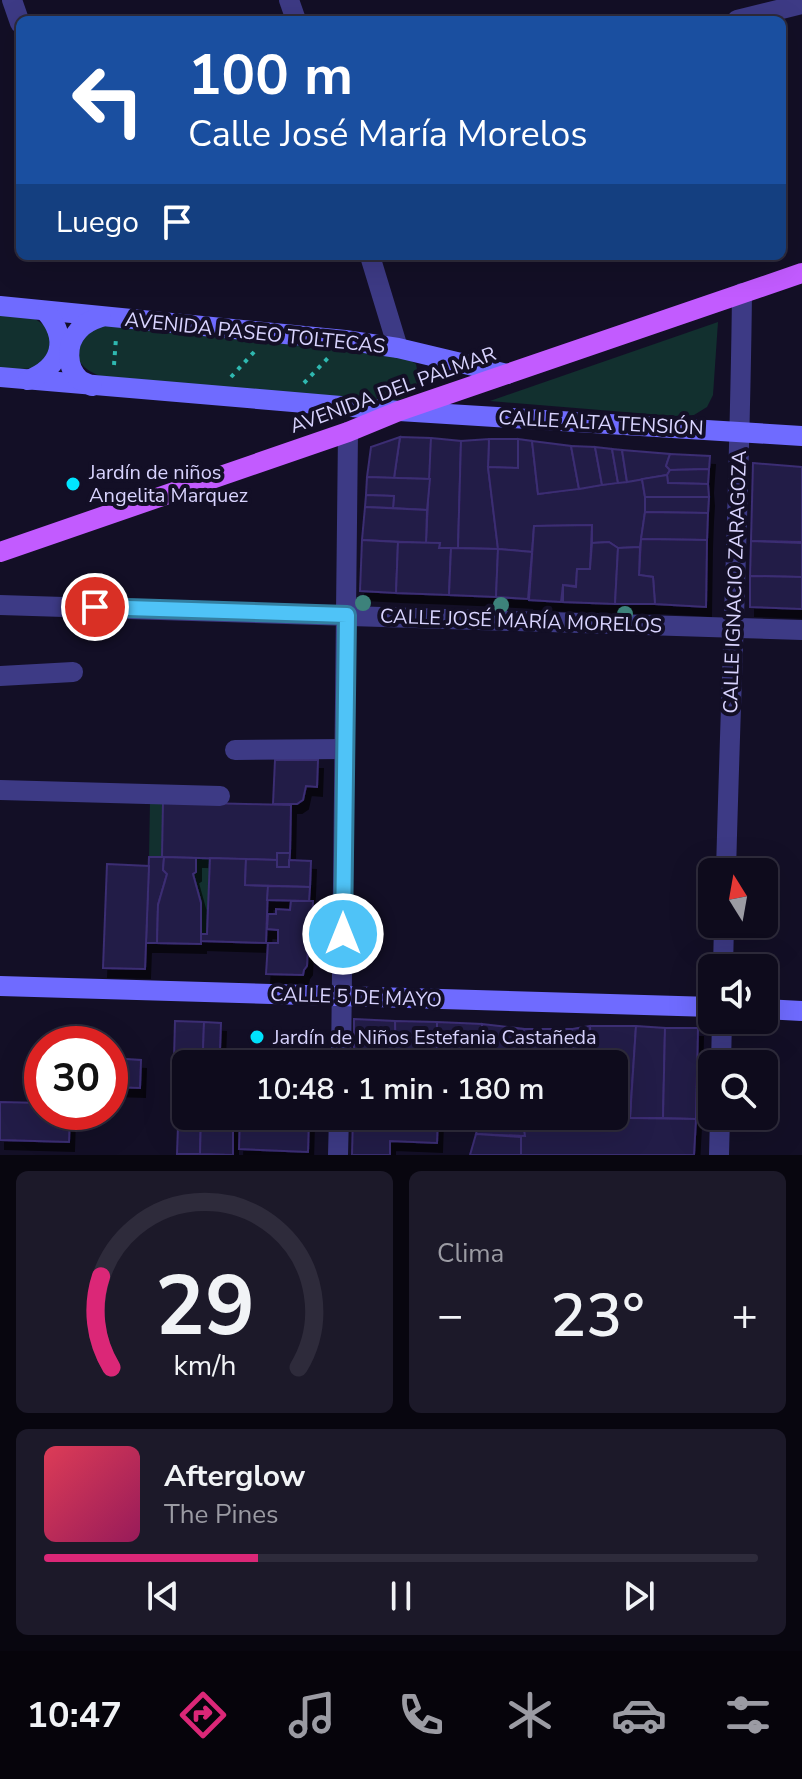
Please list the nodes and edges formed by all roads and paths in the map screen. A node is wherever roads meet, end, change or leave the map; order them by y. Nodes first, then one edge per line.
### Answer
1 (802, 4) edge
2 (753, 16) edge
3 (371, 260) edge
4 (802, 273) edge
5 (742, 293) junction
6 (0, 306) edge
7 (46, 312) junction
8 (109, 318) junction
9 (272, 333) junction
10 (345, 340) junction
11 (398, 348) junction
12 (507, 374) junction
13 (0, 377) edge
14 (28, 380) junction
15 (102, 387) junction
16 (213, 396) junction
17 (285, 402) junction
18 (399, 411) junction
19 (348, 432) junction
20 (740, 432) junction
21 (802, 436) edge
22 (0, 552) edge
23 (0, 605) edge
24 (347, 615) junction
25 (732, 628) junction
26 (802, 630) edge
27 (73, 672) dead end
28 (0, 676) edge
29 (344, 749) junction
30 (235, 750) dead end
31 (0, 790) edge
32 (220, 796) dead end
33 (726, 858) edge
34 (0, 986) edge
35 (343, 996) junction
36 (698, 1007) edge
37 (778, 1010) edge
38 (802, 1011) edge
39 (341, 1050) edge
40 (339, 1130) edge
41 (720, 1130) edge
42 (338, 1155) edge
43 (719, 1155) edge

1 - 2 street
3 - 11 street
4 - 5 main road, AVENIDA DEL PALMAR
5 - 12 main road, AVENIDA DEL PALMAR
5 - 20 street, CALLE IGNACIO ZARAGOZA
6 - 7 street, AVENIDA PASEO TOLTECAS
7 - 8 street, AVENIDA PASEO TOLTECAS
7 - 14 street
8 - 9 street, AVENIDA PASEO TOLTECAS
8 - 15 path
8 - 15 street
9 - 10 street, AVENIDA PASEO TOLTECAS
9 - 16 path
10 - 11 street, AVENIDA PASEO TOLTECAS
10 - 17 path
11 - 12 street, AVENIDA PASEO TOLTECAS
12 - 18 main road, AVENIDA DEL PALMAR
13 - 14 street
14 - 15 street
15 - 16 street
16 - 17 street
17 - 18 street
18 - 19 main road, AVENIDA DEL PALMAR
18 - 20 street, CALLE ALTA TENSIÓN
19 - 22 main road, AVENIDA DEL PALMAR
19 - 24 street
20 - 21 street, CALLE ALTA TENSIÓN
20 - 25 street, CALLE IGNACIO ZARAGOZA
23 - 24 street, CALLE JOSÉ MARÍA MORELOS
24 - 25 street, CALLE JOSÉ MARÍA MORELOS
24 - 29 street
25 - 26 street, CALLE JOSÉ MARÍA MORELOS
25 - 33 street, CALLE IGNACIO ZARAGOZA
27 - 28 street
29 - 30 street
29 - 35 street
31 - 32 street
34 - 35 street, CALLE 5 DE MAYO
35 - 36 street, CALLE 5 DE MAYO
35 - 39 street
37 - 38 street
40 - 42 street
41 - 43 street

